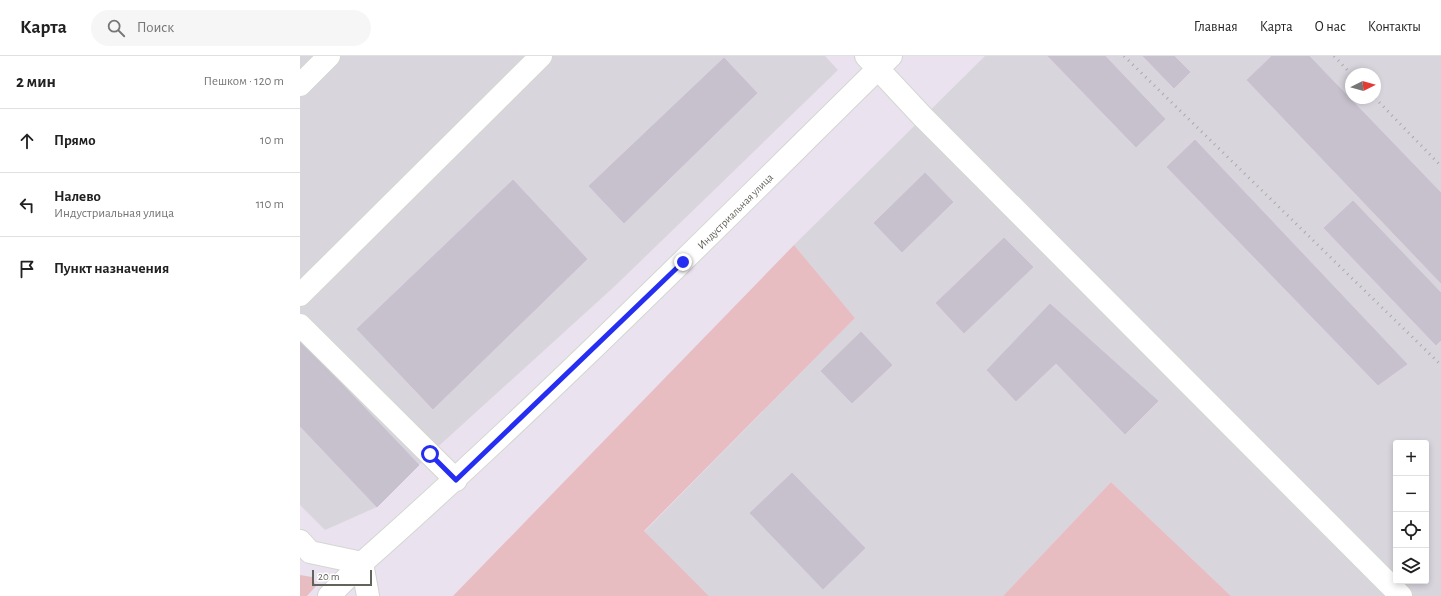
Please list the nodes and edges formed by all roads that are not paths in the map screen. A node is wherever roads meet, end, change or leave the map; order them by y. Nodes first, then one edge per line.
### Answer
1 (329, 56) edge
2 (540, 56) edge
3 (879, 60) edge
4 (300, 85) edge
5 (300, 295) edge
6 (300, 325) edge
7 (456, 480) junction
8 (303, 550) edge
9 (362, 563) junction
10 (329, 596) edge
11 (368, 596) edge
12 (1401, 596) edge

1 - 4 street
2 - 5 street
3 - 7 street, Индустриальная улица
3 - 12 street
6 - 7 street
7 - 9 street, Индустриальная улица
8 - 9 street
9 - 10 street, Индустриальная улица
9 - 11 street

